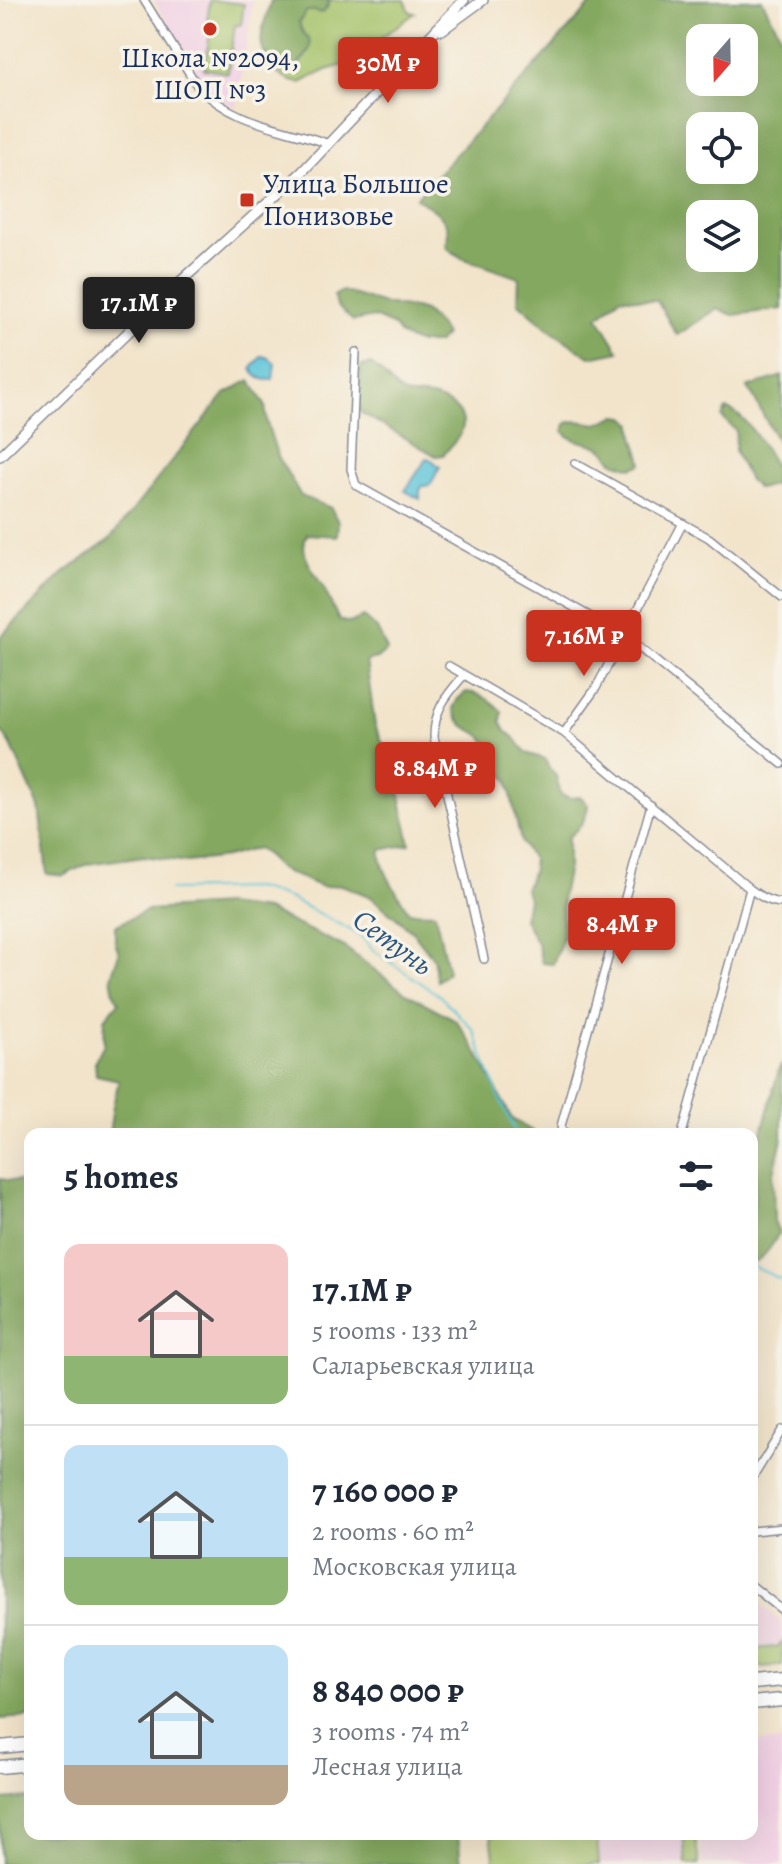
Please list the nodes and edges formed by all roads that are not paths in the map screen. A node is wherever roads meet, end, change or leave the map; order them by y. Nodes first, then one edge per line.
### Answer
1 (144, 0) edge
2 (464, 0) edge
3 (483, 0) edge
4 (423, 44) junction
5 (329, 144) junction
6 (356, 352) dead end
7 (0, 456) edge
8 (575, 463) dead end
9 (683, 523) junction
10 (782, 597) edge
11 (625, 636) junction
12 (449, 666) dead end
13 (464, 675) junction
14 (564, 733) junction
15 (782, 764) edge
16 (651, 805) junction
17 (750, 889) junction
18 (782, 903) edge
19 (484, 959) dead end
20 (561, 1128) edge
21 (684, 1128) edge
22 (782, 1430) edge
23 (758, 1469) edge
24 (782, 1528) edge
25 (758, 1530) edge
26 (758, 1591) edge
27 (782, 1610) edge
28 (782, 1673) edge
29 (782, 1680) edge
30 (759, 1682) edge
31 (24, 1745) edge
32 (0, 1747) edge
33 (24, 1765) edge
34 (0, 1767) edge

1 - 5 street
2 - 4 street
3 - 4 street
4 - 5 street
5 - 7 street
6 - 11 street
8 - 9 street
9 - 10 street
9 - 11 street
11 - 14 street
11 - 15 street
12 - 13 street
13 - 14 street
13 - 19 street
14 - 16 street
16 - 17 street
16 - 20 street
17 - 18 street
17 - 21 street
22 - 23 street
24 - 25 street
26 - 27 street
28 - 30 street
29 - 30 highway
31 - 32 highway
33 - 34 highway

